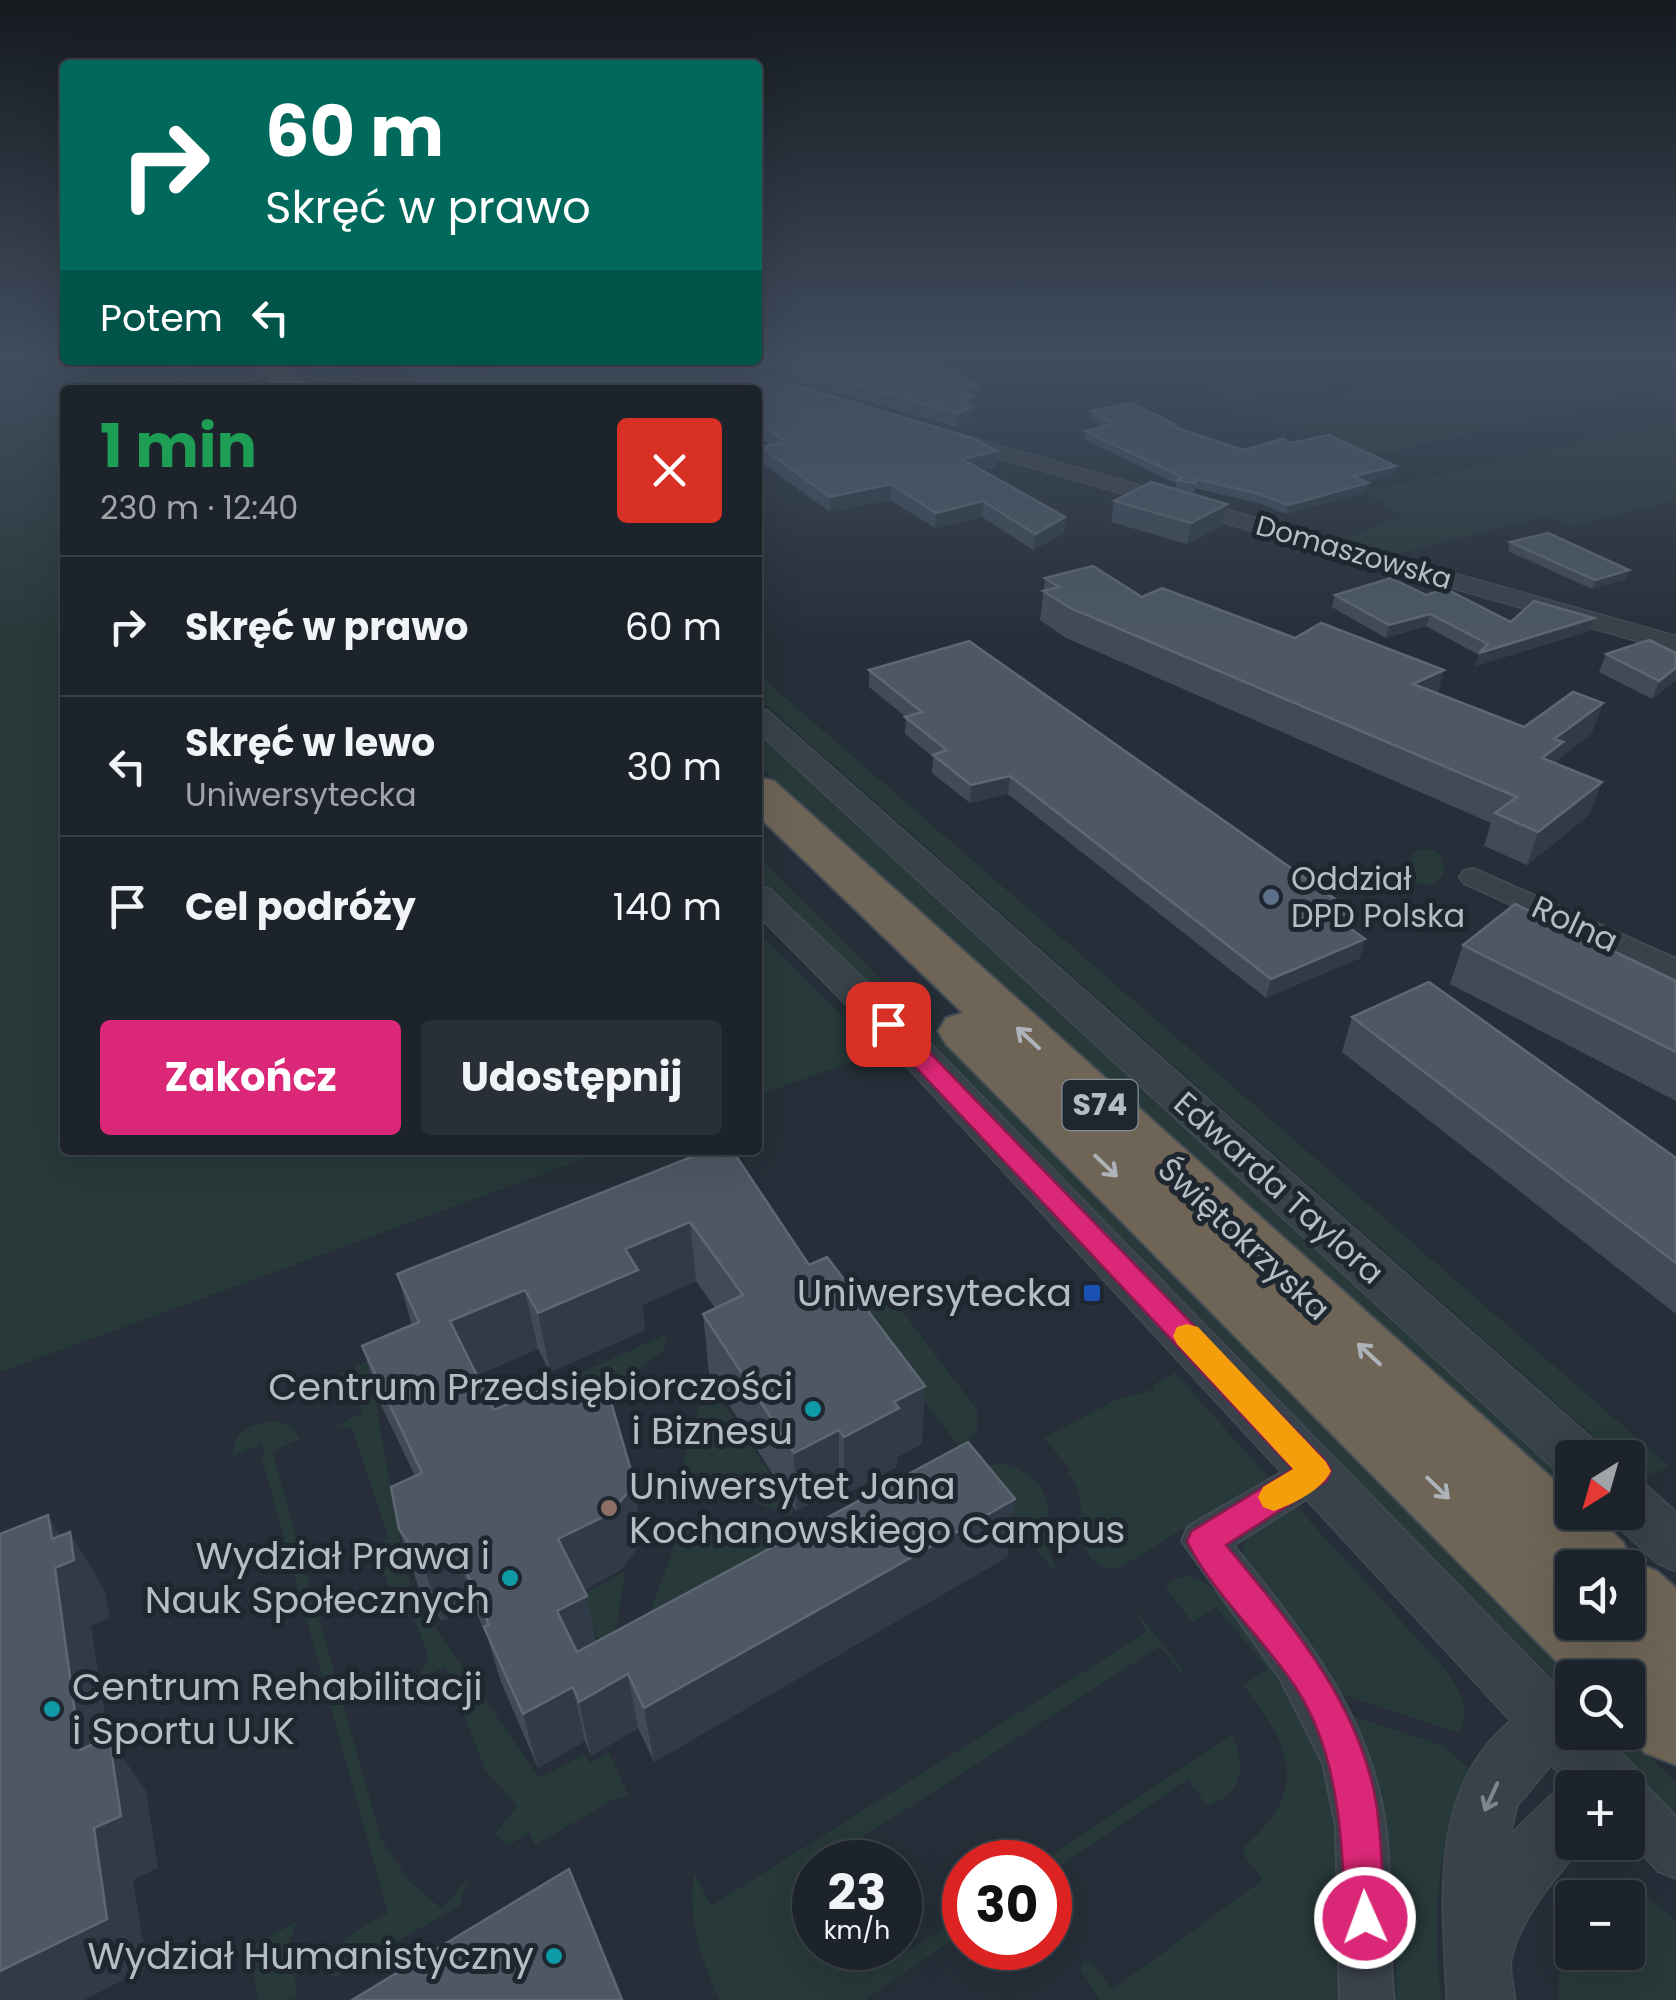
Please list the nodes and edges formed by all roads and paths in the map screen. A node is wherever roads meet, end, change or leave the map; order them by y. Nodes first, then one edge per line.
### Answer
1 (1013, 453) edge
2 (1676, 644) edge
3 (762, 721) edge
4 (762, 795) edge
5 (762, 836) edge
6 (1474, 877) dead end
7 (762, 900) edge
8 (1676, 970) edge
9 (1558, 1440) edge
10 (1315, 1471) junction
11 (1645, 1518) edge
12 (1676, 1546) edge
13 (1577, 1550) edge
14 (1555, 1603) edge
15 (1645, 1614) edge
16 (1593, 1640) edge
17 (1676, 1644) edge
18 (1676, 1722) edge
19 (1554, 1725) junction
20 (1597, 1770) edge
21 (1645, 1820) edge
22 (1555, 1832) edge
23 (1676, 1853) edge
24 (1480, 1979) edge
25 (1367, 2000) edge

1 - 2 street, Domaszowska
3 - 9 street, Edwarda Taylora
13 -> 4 highway, Świętokrzyska / S74
5 -> 14 highway, Świętokrzyska / S74
6 - 8 street, Rolna
7 - 10 street
10 - 19 street
10 - 25 street
11 - 12 street
15 - 17 highway
16 - 18 highway, Świętokrzyska / S74
19 - 20 street
19 -> 24 street
21 - 23 street
22 - 24 street

